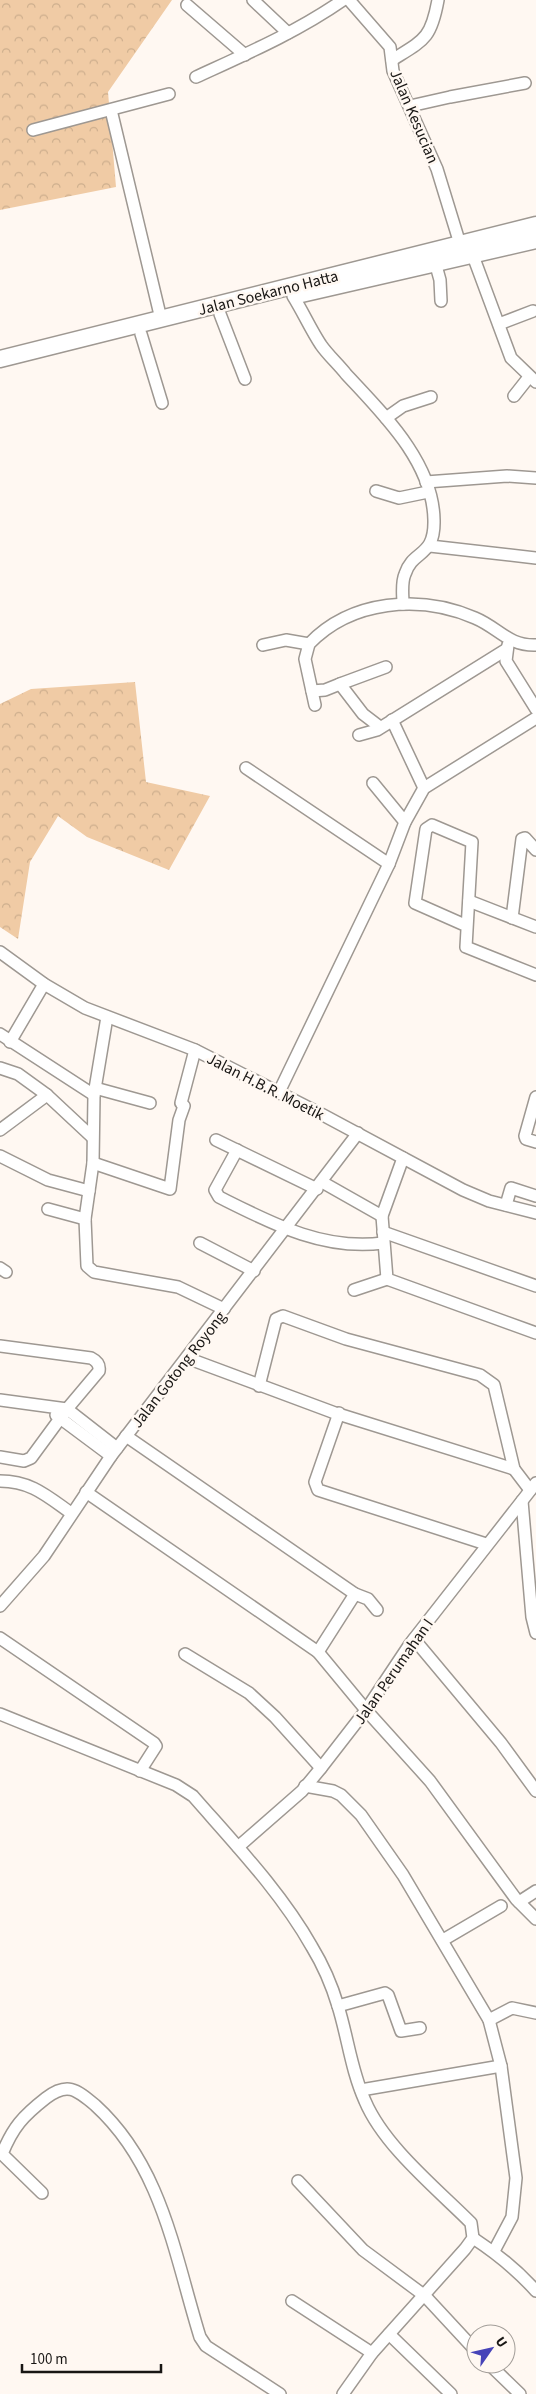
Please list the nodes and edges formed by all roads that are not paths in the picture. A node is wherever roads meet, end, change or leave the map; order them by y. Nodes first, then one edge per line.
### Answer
1 (253, 0) edge
2 (343, 0) edge
3 (349, 0) edge
4 (437, 1) edge
5 (188, 5) dead end
6 (288, 33) junction
7 (245, 55) junction
8 (392, 60) junction
9 (196, 77) dead end
10 (525, 84) dead end
11 (169, 94) dead end
12 (410, 106) junction
13 (111, 110) junction
14 (33, 130) dead end
15 (536, 225) edge
16 (536, 240) edge
17 (466, 249) junction
18 (435, 262) junction
19 (293, 296) junction
20 (441, 301) dead end
21 (534, 311) dead end
22 (220, 314) junction
23 (161, 319) junction
24 (498, 324) junction
25 (141, 334) junction
26 (0, 359) edge
27 (0, 370) edge
28 (245, 379) dead end
29 (533, 380) edge
30 (514, 396) dead end
31 (431, 397) dead end
32 (162, 403) dead end
33 (386, 418) junction
34 (536, 478) edge
35 (427, 487) junction
36 (376, 491) dead end
37 (430, 546) junction
38 (536, 558) edge
39 (403, 604) junction
40 (309, 644) junction
41 (263, 645) dead end
42 (508, 645) junction
43 (536, 645) edge
44 (386, 668) dead end
45 (340, 684) junction
46 (312, 691) junction
47 (315, 705) dead end
48 (536, 709) edge
49 (536, 718) edge
50 (392, 720) junction
51 (380, 727) junction
52 (358, 735) dead end
53 (246, 768) dead end
54 (373, 783) dead end
55 (424, 788) junction
56 (405, 822) junction
57 (536, 850) edge
58 (389, 864) junction
59 (469, 901) junction
60 (512, 918) junction
61 (466, 926) junction
62 (536, 928) edge
63 (0, 952) edge
64 (536, 975) edge
65 (44, 984) junction
66 (107, 1017) junction
67 (0, 1034) edge
68 (10, 1042) junction
69 (195, 1050) junction
70 (0, 1068) edge
71 (95, 1092) junction
72 (279, 1092) junction
73 (47, 1094) junction
74 (536, 1098) edge
75 (150, 1103) dead end
76 (0, 1130) edge
77 (358, 1133) junction
78 (92, 1136) junction
79 (216, 1140) dead end
80 (536, 1142) edge
81 (236, 1150) junction
82 (0, 1156) edge
83 (403, 1158) junction
84 (93, 1163) junction
85 (319, 1186) junction
86 (89, 1191) junction
87 (536, 1196) edge
88 (506, 1205) junction
89 (48, 1209) dead end
90 (536, 1213) edge
91 (382, 1216) junction
92 (85, 1219) junction
93 (285, 1230) junction
94 (383, 1238) junction
95 (200, 1243) dead end
96 (254, 1271) junction
97 (387, 1279) junction
98 (536, 1286) edge
99 (354, 1290) dead end
100 (224, 1309) junction
101 (536, 1333) edge
102 (0, 1346) edge
103 (187, 1358) junction
104 (259, 1386) junction
105 (0, 1400) edge
106 (339, 1413) junction
107 (64, 1414) junction
108 (126, 1436) junction
109 (114, 1452) junction
110 (0, 1457) edge
111 (514, 1469) junction
112 (0, 1481) edge
113 (533, 1486) edge
114 (86, 1492) junction
115 (522, 1501) junction
116 (72, 1513) junction
117 (486, 1544) junction
118 (355, 1594) junction
119 (1, 1602) edge
120 (377, 1610) dead end
121 (536, 1633) edge
122 (0, 1638) edge
123 (414, 1639) junction
124 (318, 1652) junction
125 (185, 1654) dead end
126 (366, 1710) junction
127 (0, 1716) edge
128 (321, 1768) junction
129 (140, 1771) junction
130 (305, 1786) junction
131 (536, 1791) edge
132 (238, 1847) junction
133 (536, 1891) edge
134 (519, 1902) junction
135 (501, 1906) dead end
136 (536, 1919) edge
137 (443, 1940) junction
138 (338, 2006) junction
139 (536, 2013) edge
140 (489, 2020) junction
141 (420, 2028) dead end
142 (501, 2066) junction
143 (361, 2090) junction
144 (1, 2156) edge
145 (298, 2181) dead end
146 (42, 2193) dead end
147 (473, 2238) junction
148 (494, 2251) junction
149 (536, 2291) edge
150 (424, 2296) junction
151 (292, 2301) dead end
152 (389, 2334) junction
153 (466, 2340) edge
154 (372, 2353) junction
155 (499, 2374) edge
156 (280, 2394) edge
157 (343, 2394) edge
158 (451, 2394) edge
159 (520, 2394) edge

1 - 6 street
2 - 6 street
3 - 8 street, Jalan Kesucian
4 - 8 street
5 - 7 street
6 - 7 street
7 - 9 street
8 - 12 street, Jalan Kesucian
10 - 12 street
11 - 13 street
12 - 17 street, Jalan Kesucian
13 - 14 street
13 - 23 street
15 - 17 highway, Jalan Soekarno Hatta
16 - 17 highway, Jalan Soekarno Hatta
17 - 18 highway, Jalan Soekarno Hatta
17 - 23 highway, Jalan Soekarno Hatta
17 - 24 street, Jalan Kesucian
18 - 19 highway, Jalan Soekarno Hatta
18 - 20 street
19 - 22 highway, Jalan Soekarno Hatta
19 - 33 street
21 - 24 street
22 - 25 highway, Jalan Soekarno Hatta
22 - 28 street
23 - 26 highway, Jalan Soekarno Hatta
24 - 29 street, Jalan Kesucian
25 - 27 highway, Jalan Soekarno Hatta
25 - 32 street
29 - 30 street
31 - 33 street
33 - 35 street
34 - 35 street
35 - 36 street
35 - 37 street
37 - 38 street
37 - 39 street
39 - 40 street
39 - 42 street
40 - 41 street
40 - 46 street
42 - 43 street
42 - 48 street
42 - 50 street
44 - 45 street
45 - 46 street
45 - 51 street
46 - 47 street
49 - 55 street
50 - 51 street
50 - 55 street
51 - 52 street
53 - 58 street
54 - 56 street
55 - 56 street
56 - 58 street
57 - 60 street
58 - 72 street
59 - 60 street
59 - 61 street
59 - 61 street
60 - 62 street
61 - 64 street
63 - 65 street, Jalan H.B.R. Moetik
65 - 66 street, Jalan H.B.R. Moetik
65 - 68 street
66 - 69 street, Jalan H.B.R. Moetik
66 - 71 street
67 - 68 street
68 - 71 street
69 - 72 street, Jalan H.B.R. Moetik
69 - 84 street
70 - 73 street
71 - 75 street
71 - 78 street
72 - 77 street, Jalan H.B.R. Moetik
73 - 76 street
73 - 78 street
74 - 80 street
77 - 83 street, Jalan H.B.R. Moetik
77 - 85 street, Jalan Gotong Royong
78 - 84 street
79 - 81 street
81 - 85 street
81 - 93 street
82 - 86 street
83 - 88 street, Jalan H.B.R. Moetik
83 - 91 street
84 - 86 street
85 - 91 street
85 - 93 street, Jalan Gotong Royong
86 - 92 street
87 - 88 street
88 - 90 street, Jalan H.B.R. Moetik
89 - 92 street
91 - 94 street
92 - 100 street
93 - 94 street
93 - 96 street, Jalan Gotong Royong
94 - 97 street
94 - 98 street
95 - 96 street
96 - 100 street, Jalan Gotong Royong
97 - 99 street
97 - 101 street
100 - 103 street, Jalan Gotong Royong
102 - 107 street
103 - 104 street
103 - 108 street, Jalan Gotong Royong
104 - 106 street
104 - 111 street
105 - 107 street
106 - 111 street
106 - 117 street
107 - 109 street
107 - 110 street
108 - 109 street, Jalan Gotong Royong
108 - 118 street
109 - 114 street, Jalan Gotong Royong
111 - 113 street
112 - 116 street
113 - 115 street, Jalan Perumahan I
114 - 116 street, Jalan Gotong Royong
114 - 124 street
115 - 117 street, Jalan Perumahan I
115 - 121 street
116 - 119 street, Jalan Gotong Royong
117 - 123 street, Jalan Perumahan I
118 - 120 street
118 - 124 street
122 - 129 street
123 - 126 street, Jalan Perumahan I
123 - 131 street
124 - 126 street
125 - 128 street
126 - 128 street, Jalan Perumahan I
126 - 134 street
127 - 129 street
128 - 130 street, Jalan Perumahan I
129 - 132 street
130 - 132 street, Jalan Perumahan I
130 - 137 street
132 - 138 street
133 - 134 street
134 - 136 street
135 - 137 street
137 - 140 street
138 - 141 street
138 - 143 street
139 - 140 street
140 - 142 street
142 - 143 street
142 - 148 street
143 - 147 street
144 - 146 street
144 - 156 street
145 - 150 street
147 - 148 street
147 - 150 street
148 - 149 street
150 - 152 street
150 - 153 street
151 - 154 street
152 - 154 street
152 - 158 street
154 - 157 street
155 - 159 street

